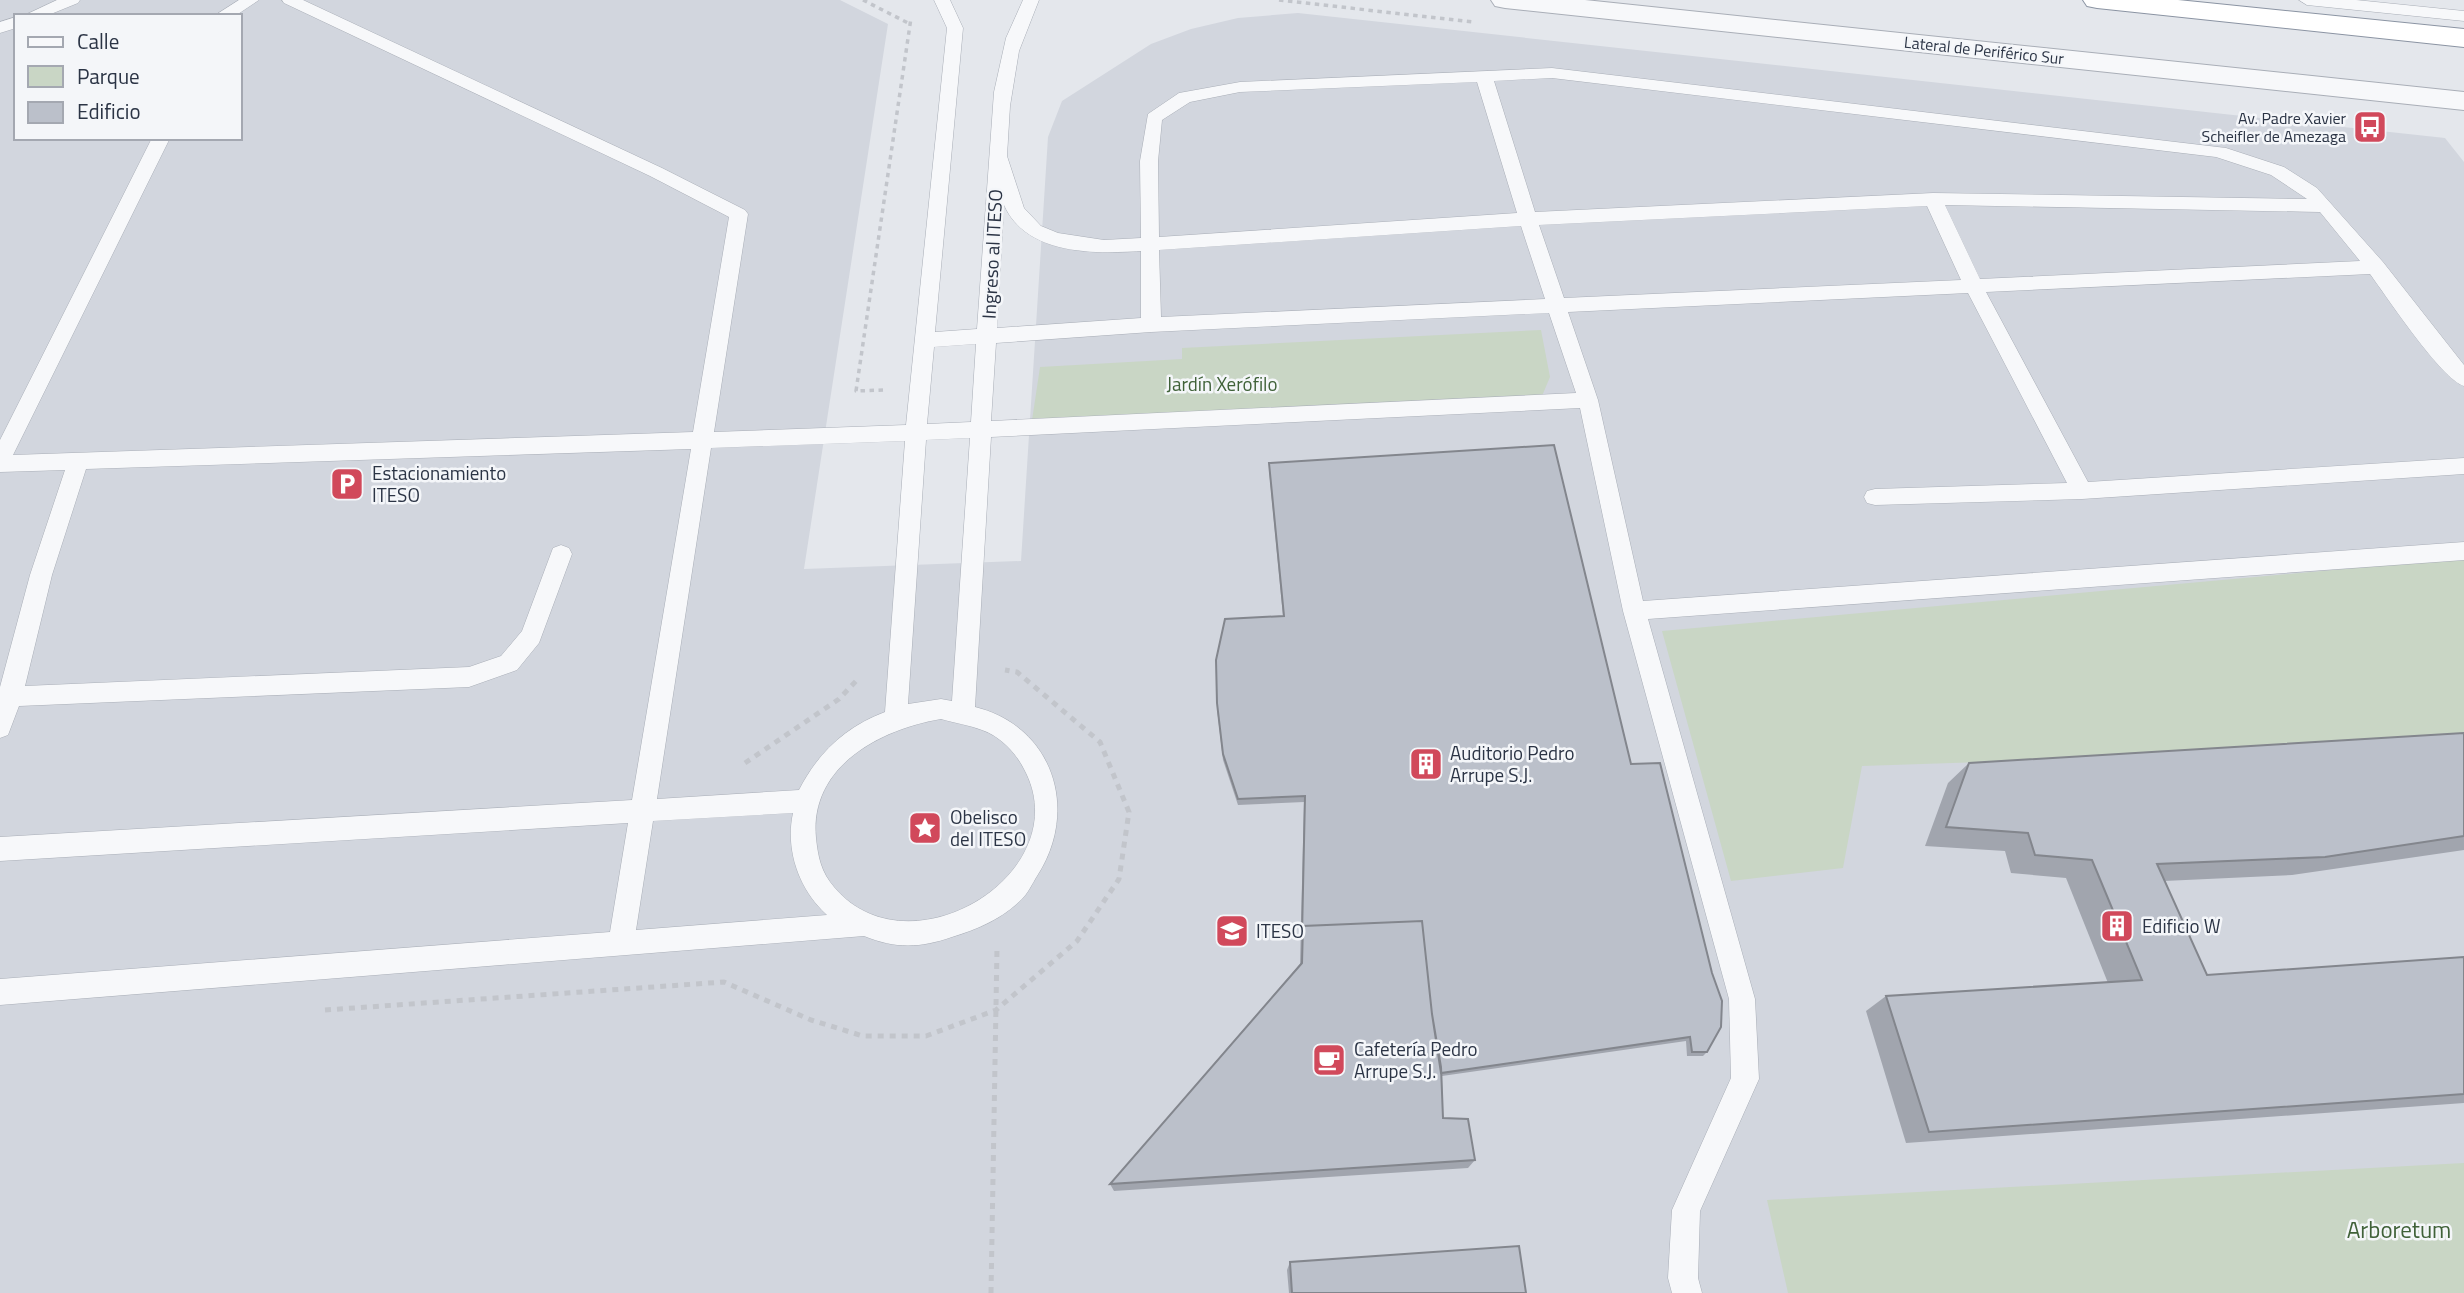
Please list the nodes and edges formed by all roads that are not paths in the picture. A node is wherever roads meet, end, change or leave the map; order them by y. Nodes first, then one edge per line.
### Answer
1 (72, 0) edge
2 (251, 0) edge
3 (290, 0) edge
4 (942, 0) edge
5 (1031, 0) edge
6 (1505, 0) edge
7 (2097, 0) edge
8 (2307, 0) edge
9 (219, 10) edge
10 (36, 14) edge
11 (2464, 16) edge
12 (2464, 38) edge
13 (1484, 77) junction
14 (2463, 103) edge
15 (160, 140) edge
16 (997, 153) junction
17 (1933, 199) junction
18 (2325, 206) junction
19 (1529, 219) junction
20 (1150, 242) junction
21 (2376, 267) junction
22 (1973, 285) junction
23 (1558, 304) junction
24 (1151, 325) junction
25 (987, 337) junction
26 (925, 340) junction
27 (2464, 378) edge
28 (1588, 400) junction
29 (982, 430) junction
30 (916, 433) junction
31 (703, 440) junction
32 (78, 462) junction
33 (0, 463) edge
34 (2464, 466) edge
35 (2081, 491) junction
36 (1875, 497) dead end
37 (2464, 551) edge
38 (561, 554) dead end
39 (1634, 611) junction
40 (6, 697) edge
41 (963, 711) junction
42 (896, 716) junction
43 (0, 728) edge
44 (807, 801) junction
45 (643, 809) junction
46 (0, 849) edge
47 (861, 925) junction
48 (621, 943) junction
49 (0, 992) edge
50 (1687, 1293) edge

1 - 10 lane
2 - 9 lane
3 - 31 lane
4 - 26 lane
5 - 16 lane, Ingreso al ITESO
6 - 14 street, Lateral de Periférico Sur
7 - 12 highway
8 - 11 lane
13 - 18 lane
13 - 19 lane
13 - 20 lane
15 - 33 lane
16 - 20 lane
16 - 25 lane, Ingreso al ITESO
17 - 18 lane
17 - 19 lane
17 - 22 lane
18 - 21 lane
19 - 20 lane
19 - 23 lane
20 - 24 lane
21 - 22 lane
21 - 27 lane
22 - 23 lane
22 - 35 lane
23 - 24 lane
23 - 28 lane
24 - 25 lane
25 - 26 lane
25 - 29 lane, Ingreso al ITESO
26 - 30 lane
28 - 29 lane
28 - 39 lane
29 - 30 lane
29 - 41 lane, Ingreso al ITESO
30 - 31 lane
30 - 42 lane
31 - 32 lane
31 - 45 lane
32 - 33 lane
32 - 40 lane
34 - 35 lane
35 - 36 lane
37 - 39 lane
38 - 40 lane
39 - 50 lane
40 - 43 lane
41 - 42 lane
41 - 47 lane
42 - 44 lane
44 - 45 lane
44 - 47 lane
45 - 46 lane
45 - 48 lane
47 - 48 lane
48 - 49 lane

